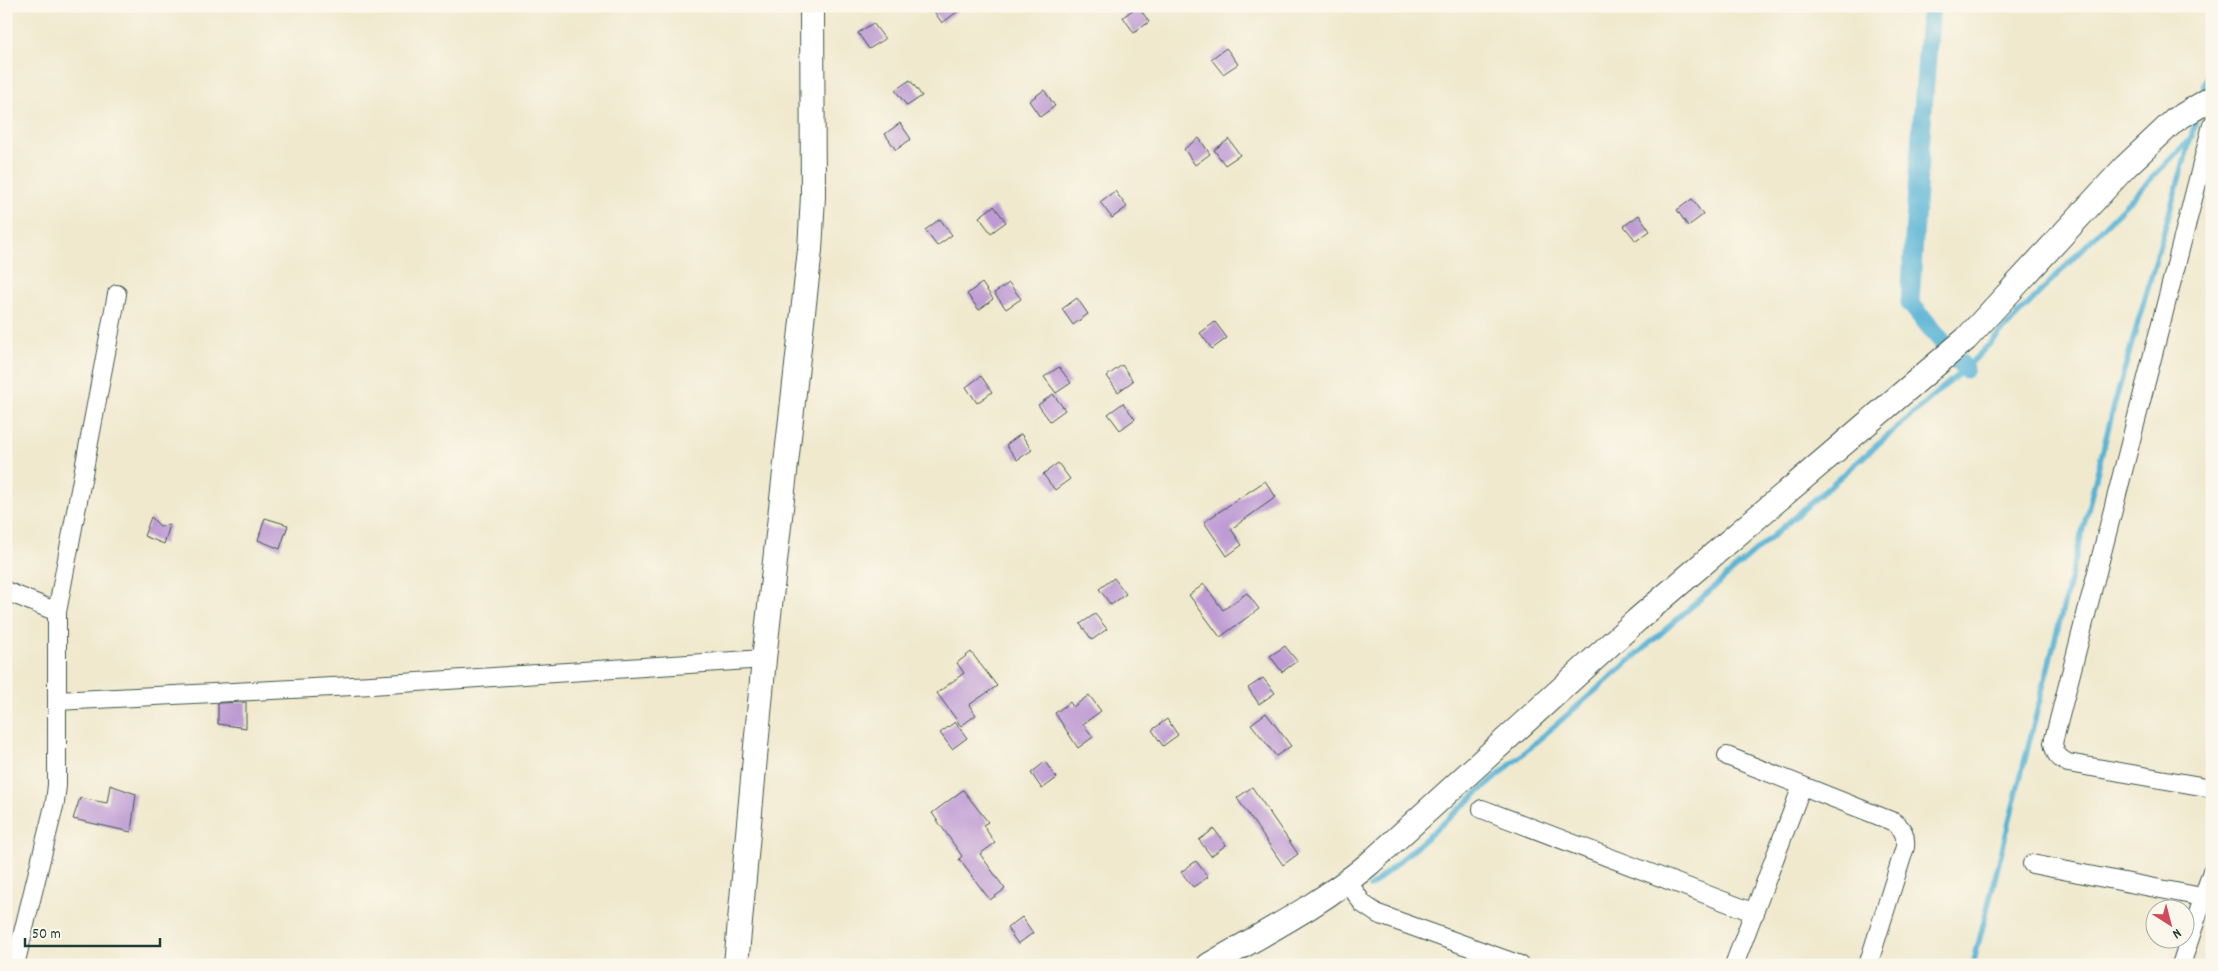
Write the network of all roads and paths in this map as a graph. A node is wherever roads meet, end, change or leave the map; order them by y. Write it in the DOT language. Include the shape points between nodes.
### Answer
graph roads {
  1 [pos="812,6"];
  2 [pos="2212,98"];
  3 [pos="2212,125"];
  4 [pos="117,294"];
  5 [pos="6,591"];
  6 [pos="57,612"];
  7 [pos="764,659"];
  8 [pos="56,701"];
  9 [pos="1727,756"];
  10 [pos="1802,786"];
  11 [pos="2212,788"];
  12 [pos="1482,809"];
  13 [pos="2032,864"];
  14 [pos="2212,871"];
  15 [pos="1355,892"];
  16 [pos="2207,898"];
  17 [pos="1755,913"];
  18 [pos="15,965"];
  19 [pos="736,965"];
  20 [pos="1209,965"];
  21 [pos="1520,965"];
  22 [pos="1734,965"];
  23 [pos="1868,965"];
  24 [pos="2181,965"];
  1 -- 7 [label="main road" via="813,196 810,250"];
  2 -- 15 [label="main road" via="2175,120 2125,168 1966,339 1637,620"];
  3 -- 11 [label="street" via="2053,742 2059,759 2068,763"];
  4 -- 6 [label="street"];
  5 -- 6 [label="street"];
  6 -- 8 [label="street"];
  7 -- 8 [label="street" via="372,685"];
  7 -- 19 [label="main road"];
  8 -- 18 [label="street" via="55,802"];
  9 -- 10 [label="street"];
  10 -- 17 [label="street"];
  10 -- 23 [label="street" via="1894,822 1906,836"];
  12 -- 17 [label="street"];
  13 -- 16 [label="street"];
  14 -- 16 [label="street"];
  15 -- 20 [label="main road" via="1315,903"];
  15 -- 21 [label="street" via="1378,914"];
  16 -- 24 [label="street"];
  17 -- 22 [label="street"];
}
